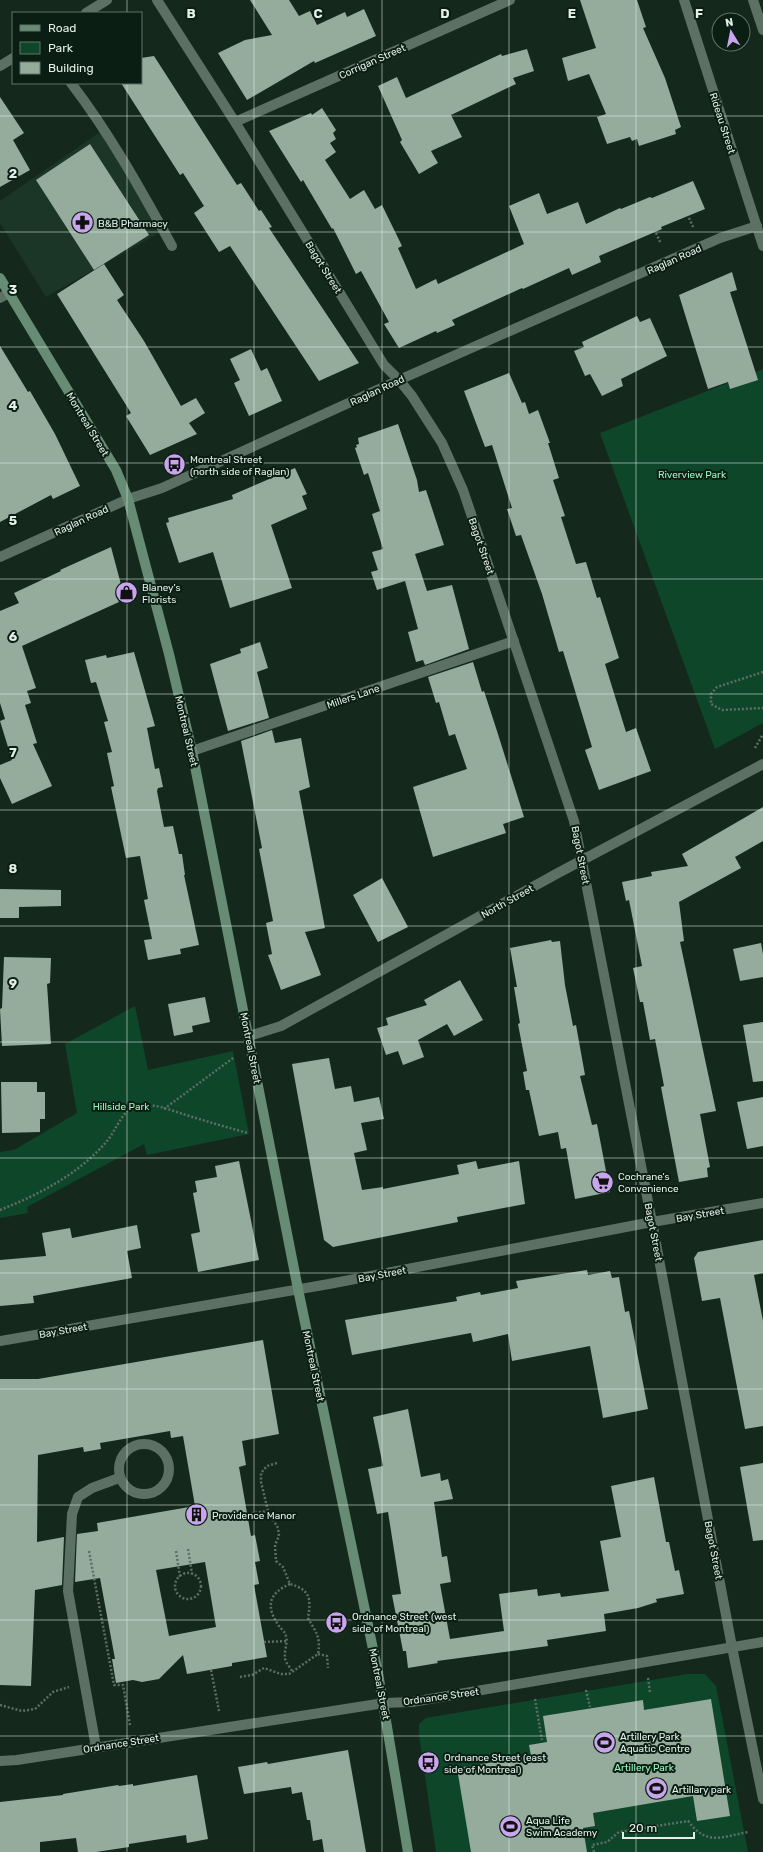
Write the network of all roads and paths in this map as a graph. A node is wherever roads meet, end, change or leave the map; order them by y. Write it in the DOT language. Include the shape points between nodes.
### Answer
graph roads {
  1 [pos="107,0"];
  2 [pos="157,0"];
  3 [pos="510,0"];
  4 [pos="684,0"];
  5 [pos="753,0"];
  6 [pos="88,12"];
  7 [pos="763,30"];
  8 [pos="12,59"];
  9 [pos="0,66"];
  10 [pos="72,84"];
  11 [pos="235,122"];
  12 [pos="689,218"];
  13 [pos="756,226"];
  14 [pos="694,229"];
  15 [pos="656,233"];
  16 [pos="661,244"];
  17 [pos="172,246"];
  18 [pos="763,246"];
  19 [pos="0,278"];
  20 [pos="4,295"];
  21 [pos="400,380"];
  22 [pos="128,499"];
  23 [pos="0,557"];
  24 [pos="514,641"];
  25 [pos="763,672"];
  26 [pos="763,708"];
  27 [pos="192,752"];
  28 [pos="763,764"];
  29 [pos="582,860"];
  30 [pos="249,1036"];
  31 [pos="233,1058"];
  32 [pos="164,1109"];
  33 [pos="248,1133"];
  34 [pos="763,1203"];
  35 [pos="0,1210"];
  36 [pos="652,1222"];
  37 [pos="298,1289"];
  38 [pos="0,1341"];
  39 [pos="277,1463"];
  40 [pos="119,1478"];
  41 [pos="268,1511"];
  42 [pos="247,1514"];
  43 [pos="88,1549"];
  44 [pos="188,1549"];
  45 [pos="176,1551"];
  46 [pos="192,1574"];
  47 [pos="180,1577"];
  48 [pos="290,1584"];
  49 [pos="287,1641"];
  50 [pos="264,1642"];
  51 [pos="763,1642"];
  52 [pos="732,1647"];
  53 [pos="318,1654"];
  54 [pos="328,1668"];
  55 [pos="211,1670"];
  56 [pos="292,1671"];
  57 [pos="240,1677"];
  58 [pos="532,1682"];
  59 [pos="85,1685"];
  60 [pos="384,1702"];
  61 [pos="0,1705"];
  62 [pos="219,1711"];
  63 [pos="130,1725"];
  64 [pos="542,1740"];
  65 [pos="96,1747"];
  66 [pos="0,1760"];
  67 [pos="763,1799"];
  68 [pos="748,1832"];
  69 [pos="408,1852"];
  70 [pos="594,1852"];
  1 -- 6 [label="street"];
  2 -- 11 [label="street, Bagot Street"];
  3 -- 11 [label="street, Corrigan Street"];
  4 -- 13 [label="street, Rideau Street"];
  5 -- 7 [label="street"];
  8 -- 9 [label="street"];
  10 -- 17 [label="street" via="136,182"];
  11 -- 21 [label="street, Bagot Street" via="384,365"];
  12 -- 14 [label="path"];
  13 -- 18 [label="street, Rideau Street"];
  13 -- 21 [label="street, Raglan Road" via="720,238"];
  15 -- 16 [label="path"];
  19 -- 20 [label="main road, Montreal Street"];
  20 -- 22 [label="main road, Montreal Street" via="116,470"];
  21 -- 22 [label="street, Raglan Road" via="162,488"];
  21 -- 24 [label="street, Bagot Street" via="442,443 463,490"];
  22 -- 23 [label="street, Raglan Road"];
  22 -- 27 [label="main road, Montreal Street"];
  24 -- 27 [label="street, Millers Lane"];
  24 -- 29 [label="street, Bagot Street" via="574,821"];
  25 -- 26 [label="path" via="717,687 712,694 712,704 722,710"];
  27 -- 30 [label="main road, Montreal Street"];
  28 -- 29 [label="street, North Street"];
  29 -- 30 [label="street, North Street" via="281,1026"];
  29 -- 36 [label="street, Bagot Street"];
  30 -- 37 [label="main road, Montreal Street"];
  31 -- 32 [label="path"];
  32 -- 33 [label="path"];
  32 -- 35 [label="path" via="134,1106 107,1141 74,1170 52,1186"];
  34 -- 36 [label="street, Bay Street"];
  36 -- 37 [label="street, Bay Street"];
  36 -- 52 [label="street, Bagot Street"];
  37 -- 38 [label="street, Bay Street"];
  37 -- 60 [label="main road, Montreal Street"];
  39 -- 41 [label="path" via="267,1466 261,1473"];
  40 -- 40 [label="street" via="119,1462 129,1448 137,1445 154,1446 161,1451 169,1466 169,1475 165,1483 153,1493 137,1494 129,1491"];
  40 -- 59 [label="street" via="92,1488 78,1497 72,1514 68,1591"];
  41 -- 42 [label="path"];
  41 -- 48 [label="path" via="278,1528 276,1561 283,1567"];
  43 -- 63 [label="path" via="114,1685 123,1685"];
  44 -- 46 [label="path"];
  45 -- 47 [label="path"];
  46 -- 47 [label="path"];
  46 -- 47 [label="path" via="201,1586 198,1594 191,1599 182,1598 176,1592 176,1583"];
  48 -- 49 [label="path" via="279,1588 270,1606 273,1618 285,1633"];
  48 -- 53 [label="path" via="301,1587 308,1594 311,1603 308,1618 320,1642"];
  49 -- 50 [label="path"];
  49 -- 56 [label="path" via="285,1659"];
  51 -- 52 [label="street, Ordnance Street"];
  52 -- 58 [label="street, Ordnance Street"];
  52 -- 67 [label="street, Bagot Street"];
  53 -- 54 [label="path" via="327,1656"];
  53 -- 56 [label="path"];
  55 -- 62 [label="path"];
  56 -- 57 [label="path" via="289,1674 280,1674 264,1668 252,1675"];
  58 -- 60 [label="street, Ordnance Street" via="412,1702"];
  58 -- 64 [label="path"];
  59 -- 61 [label="path" via="61,1688 35,1709 22,1711"];
  59 -- 65 [label="street"];
  60 -- 65 [label="street, Ordnance Street"];
  60 -- 69 [label="main road, Montreal Street"];
  65 -- 66 [label="street, Ordnance Street" via="17,1760"];
  68 -- 70 [label="path" via="711,1838 696,1832 688,1821 619,1832 608,1842 592,1845"];
}
